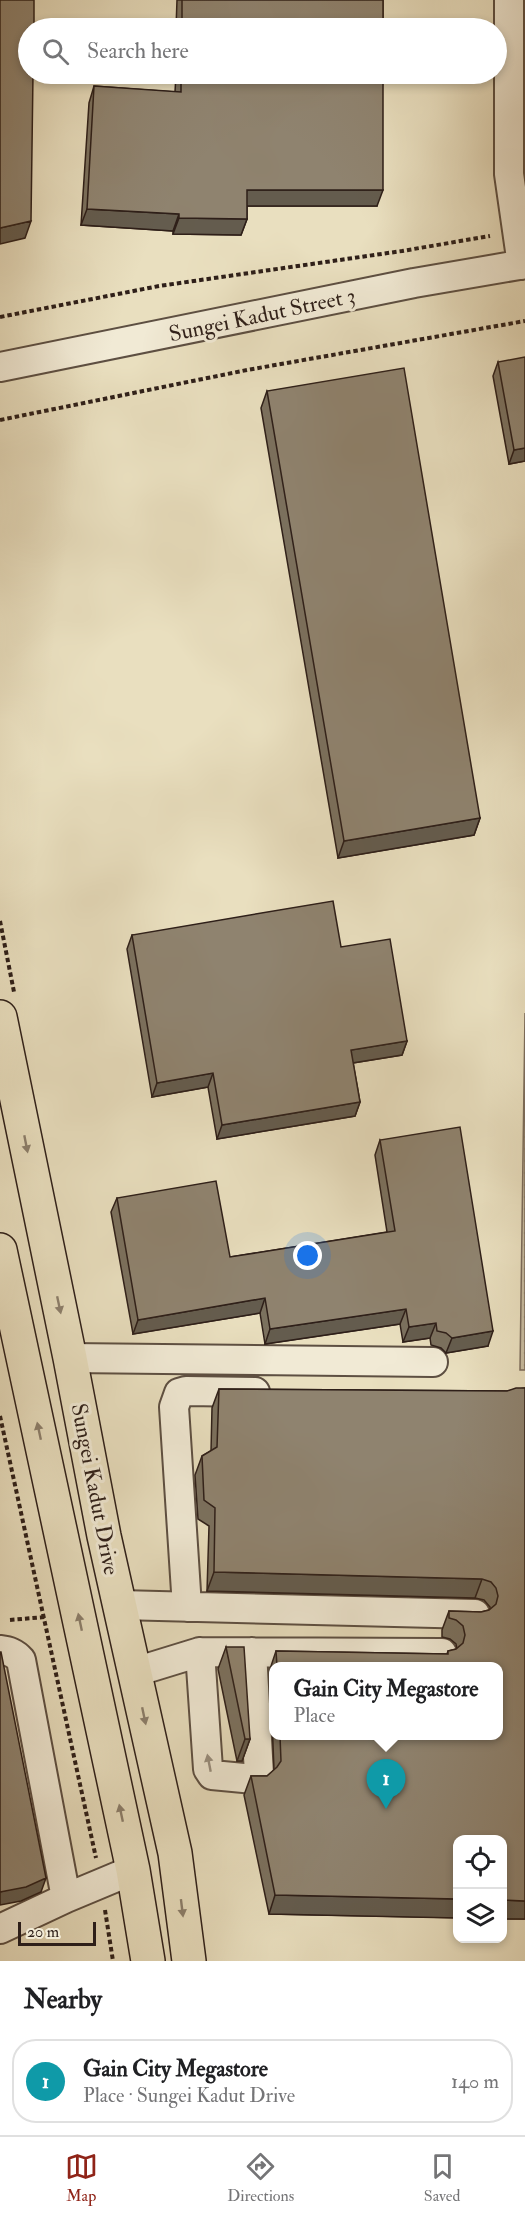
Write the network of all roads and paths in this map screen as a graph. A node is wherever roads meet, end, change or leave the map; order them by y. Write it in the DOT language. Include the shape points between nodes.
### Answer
graph roads {
  1 [pos="509,0"];
  2 [pos="517,231"];
  3 [pos="524,264"];
  4 [pos="0,317"];
  5 [pos="525,321"];
  6 [pos="0,367"];
  7 [pos="0,420"];
  8 [pos="0,1017"];
  9 [pos="0,1250"];
  10 [pos="70,1358"];
  11 [pos="433,1362"];
  12 [pos="279,1392"];
  13 [pos="0,1416"];
  14 [pos="120,1605"];
  15 [pos="188,1607"];
  16 [pos="78,1613"];
  17 [pos="475,1614"];
  18 [pos="44,1617"];
  19 [pos="10,1620"];
  20 [pos="0,1650"];
  21 [pos="201,1652"];
  22 [pos="252,1652"];
  23 [pos="442,1653"];
  24 [pos="135,1672"];
  25 [pos="133,1870"];
  26 [pos="101,1883"];
  27 [pos="66,1898"];
  28 [pos="0,1929"];
  29 [pos="113,1961"];
  30 [pos="148,1961"];
  31 [pos="189,1961"];
  1 -- 2 [label="street" via="508,174"];
  2 -- 3 [label="street"];
  2 -- 4 [label="path" via="159,286"];
  3 -- 6 [label="street, Sungei Kadut Street 3"];
  5 -- 7 [label="path" via="247,370"];
  8 -- 10 [label="main road, Sungei Kadut Drive, one-way"];
  16 -- 9 [label="main road, Sungei Kadut Drive, one-way"];
  10 -- 11 [label="street"];
  10 -- 14 [label="main road, Sungei Kadut Drive"];
  12 -- 15 [label="street" via="186,1391 176,1399"];
  13 -- 18 [label="path"];
  14 -- 15 [label="street"];
  14 -- 24 [label="main road, Sungei Kadut Drive"];
  15 -- 17 [label="street"];
  16 -- 18 [label="path"];
  25 -- 16 [label="main road, Sungei Kadut Drive, one-way"];
  18 -- 19 [label="path"];
  18 -- 26 [label="path"];
  20 -- 27 [label="street" via="21,1660"];
  21 -- 22 [label="street"];
  22 -- 21 [label="street, one-way" via="259,1774 254,1779 212,1775 208,1769"];
  21 -- 24 [label="street"];
  22 -- 23 [label="street"];
  24 -- 31 [label="main road, Sungei Kadut Drive, one-way" via="175,1853"];
  25 -- 26 [label="street"];
  25 -- 30 [label="main road, Sungei Kadut Drive"];
  26 -- 27 [label="street"];
  26 -- 29 [label="path"];
  27 -- 28 [label="street"];
}
